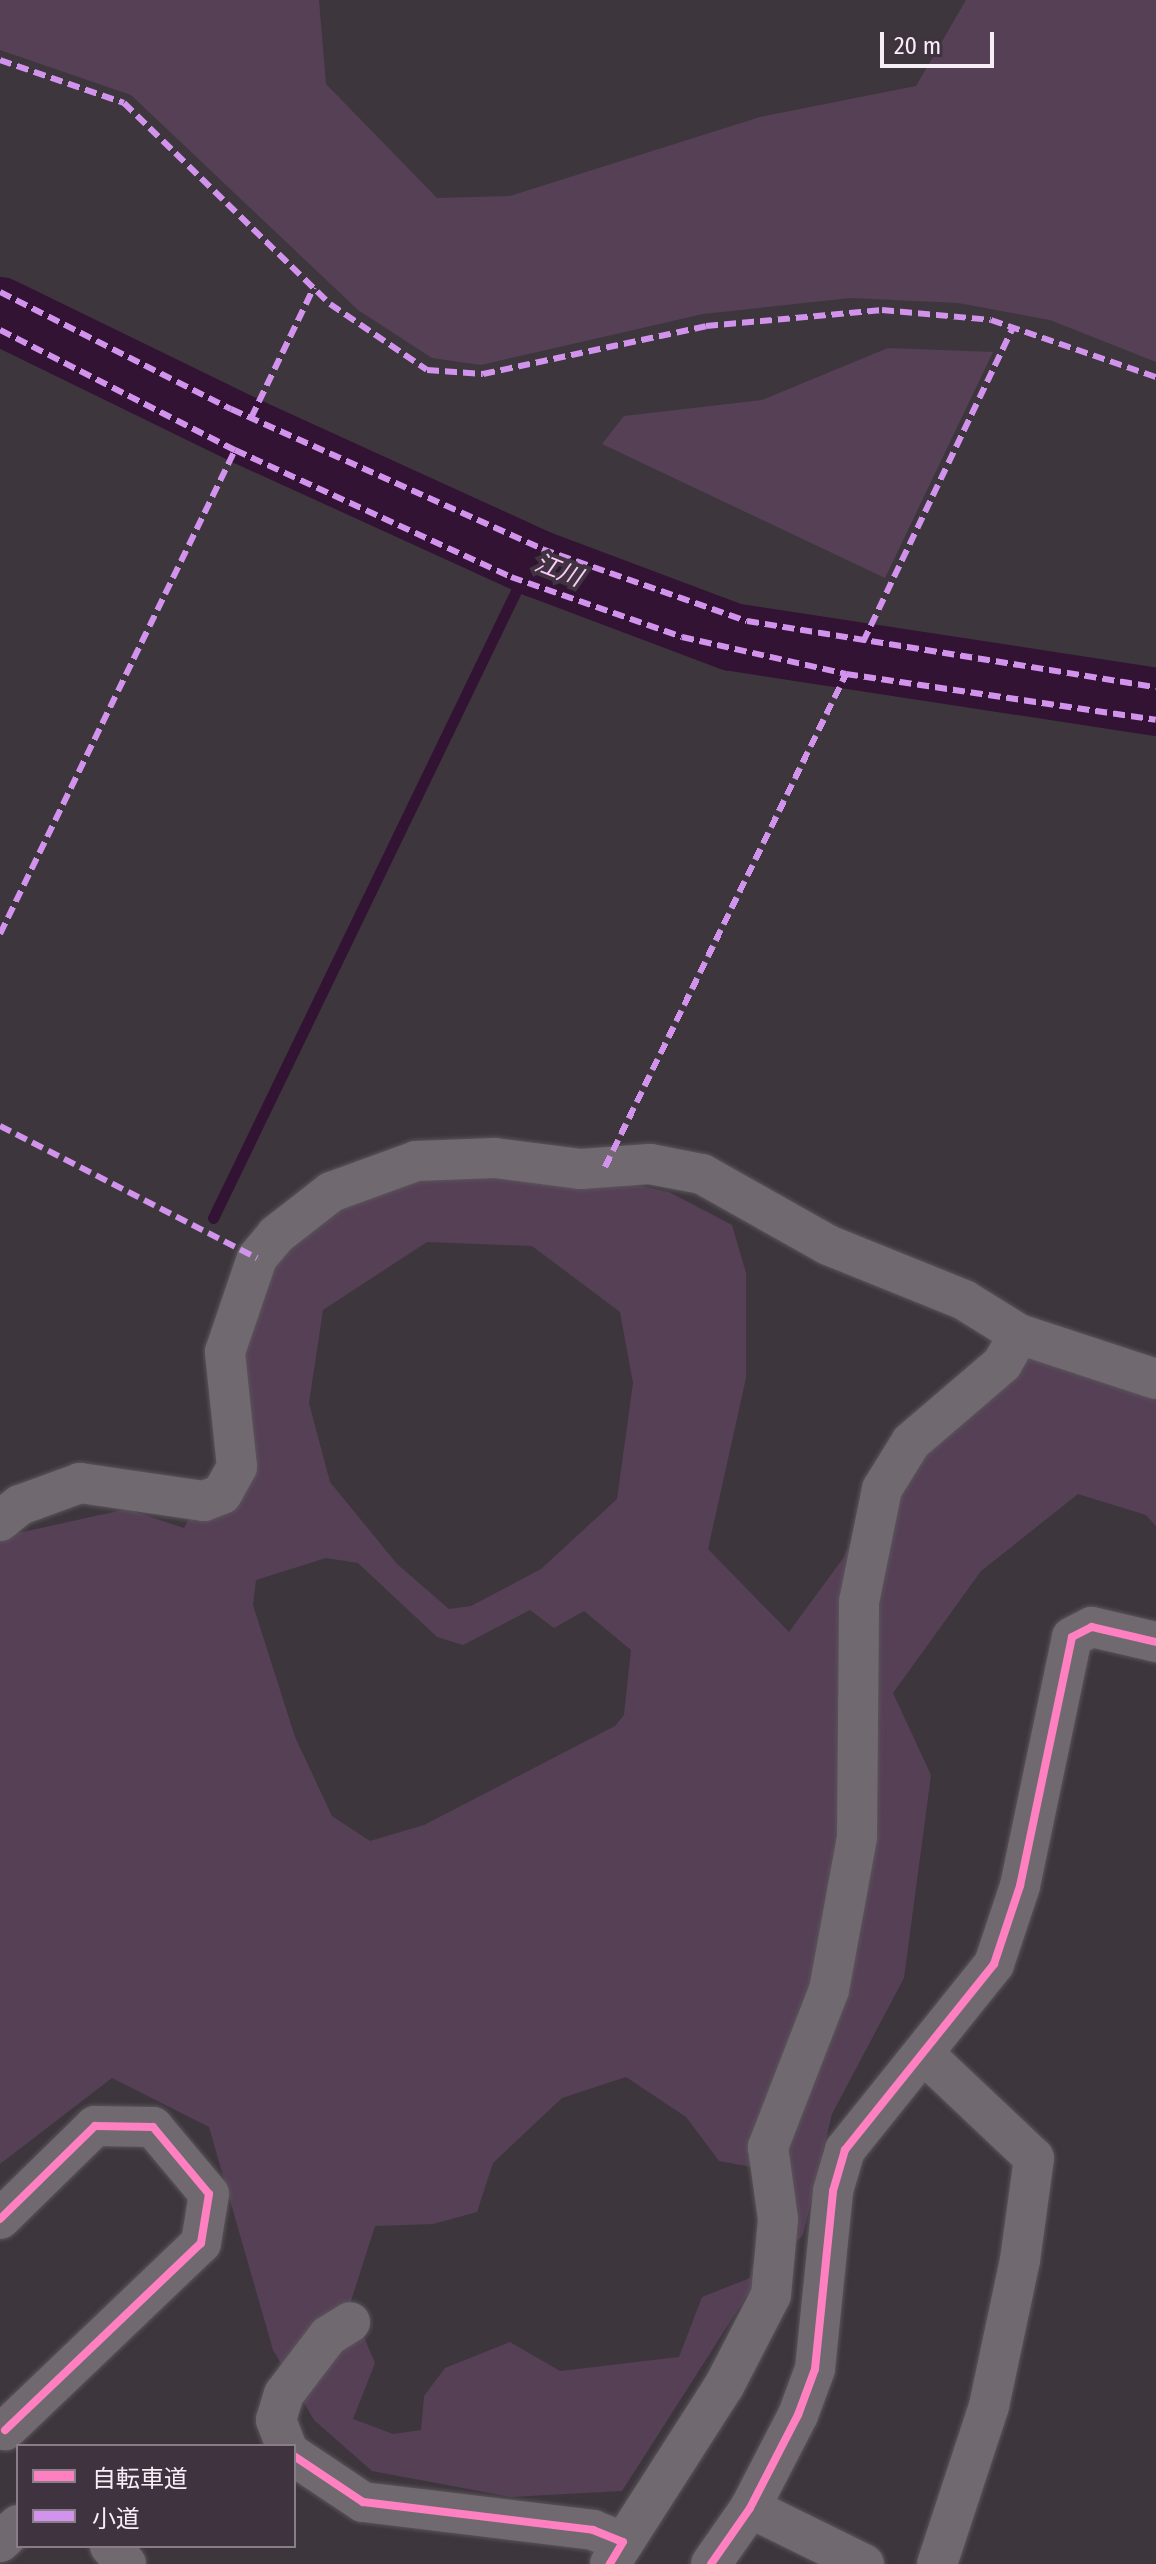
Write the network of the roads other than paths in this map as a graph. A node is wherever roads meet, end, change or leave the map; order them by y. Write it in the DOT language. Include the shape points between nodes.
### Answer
graph roads {
  1 [pos="1019,1334"];
  2 [pos="1156,1379"];
  3 [pos="0,1521"];
  4 [pos="1156,1642"];
  5 [pos="924,2054"];
  6 [pos="0,2219"];
  7 [pos="350,2322"];
  8 [pos="8,2433"];
  9 [pos="285,2444"];
  10 [pos="296,2457"];
  11 [pos="750,2508"];
  12 [pos="16,2527"];
  13 [pos="0,2542"];
  14 [pos="616,2553"];
  15 [pos="711,2564"];
  16 [pos="864,2564"];
  17 [pos="937,2564"];
  1 -- 2 [label="street"];
  1 -- 3 [label="street" via="964,1300 828,1245 702,1174 650,1164 581,1169 495,1158 416,1161 331,1192 276,1235 257,1258 225,1352 237,1467 222,1494 204,1501 80,1483 20,1505"];
  1 -- 14 [label="street" via="1002,1364 911,1442 882,1489 859,1602 857,1837 829,1990 768,2147 778,2219 771,2295 724,2386"];
  4 -- 5 [label="street" via="1092,1627 1072,1637 1038,1812 1003,1941 994,1964"];
  5 -- 11 [label="street" via="845,2150 833,2191 815,2369 798,2415"];
  5 -- 17 [label="street" via="1034,2158 1020,2260 989,2406"];
  6 -- 8 [label="street" via="95,2126 153,2127 209,2194 201,2243"];
  7 -- 9 [label="street" via="328,2336 284,2394 276,2420"];
  10 -- 14 [label="street" via="363,2502 593,2530"];
  11 -- 15 [label="street"];
  11 -- 16 [label="street"];
  12 -- 13 [label="street"];
}
